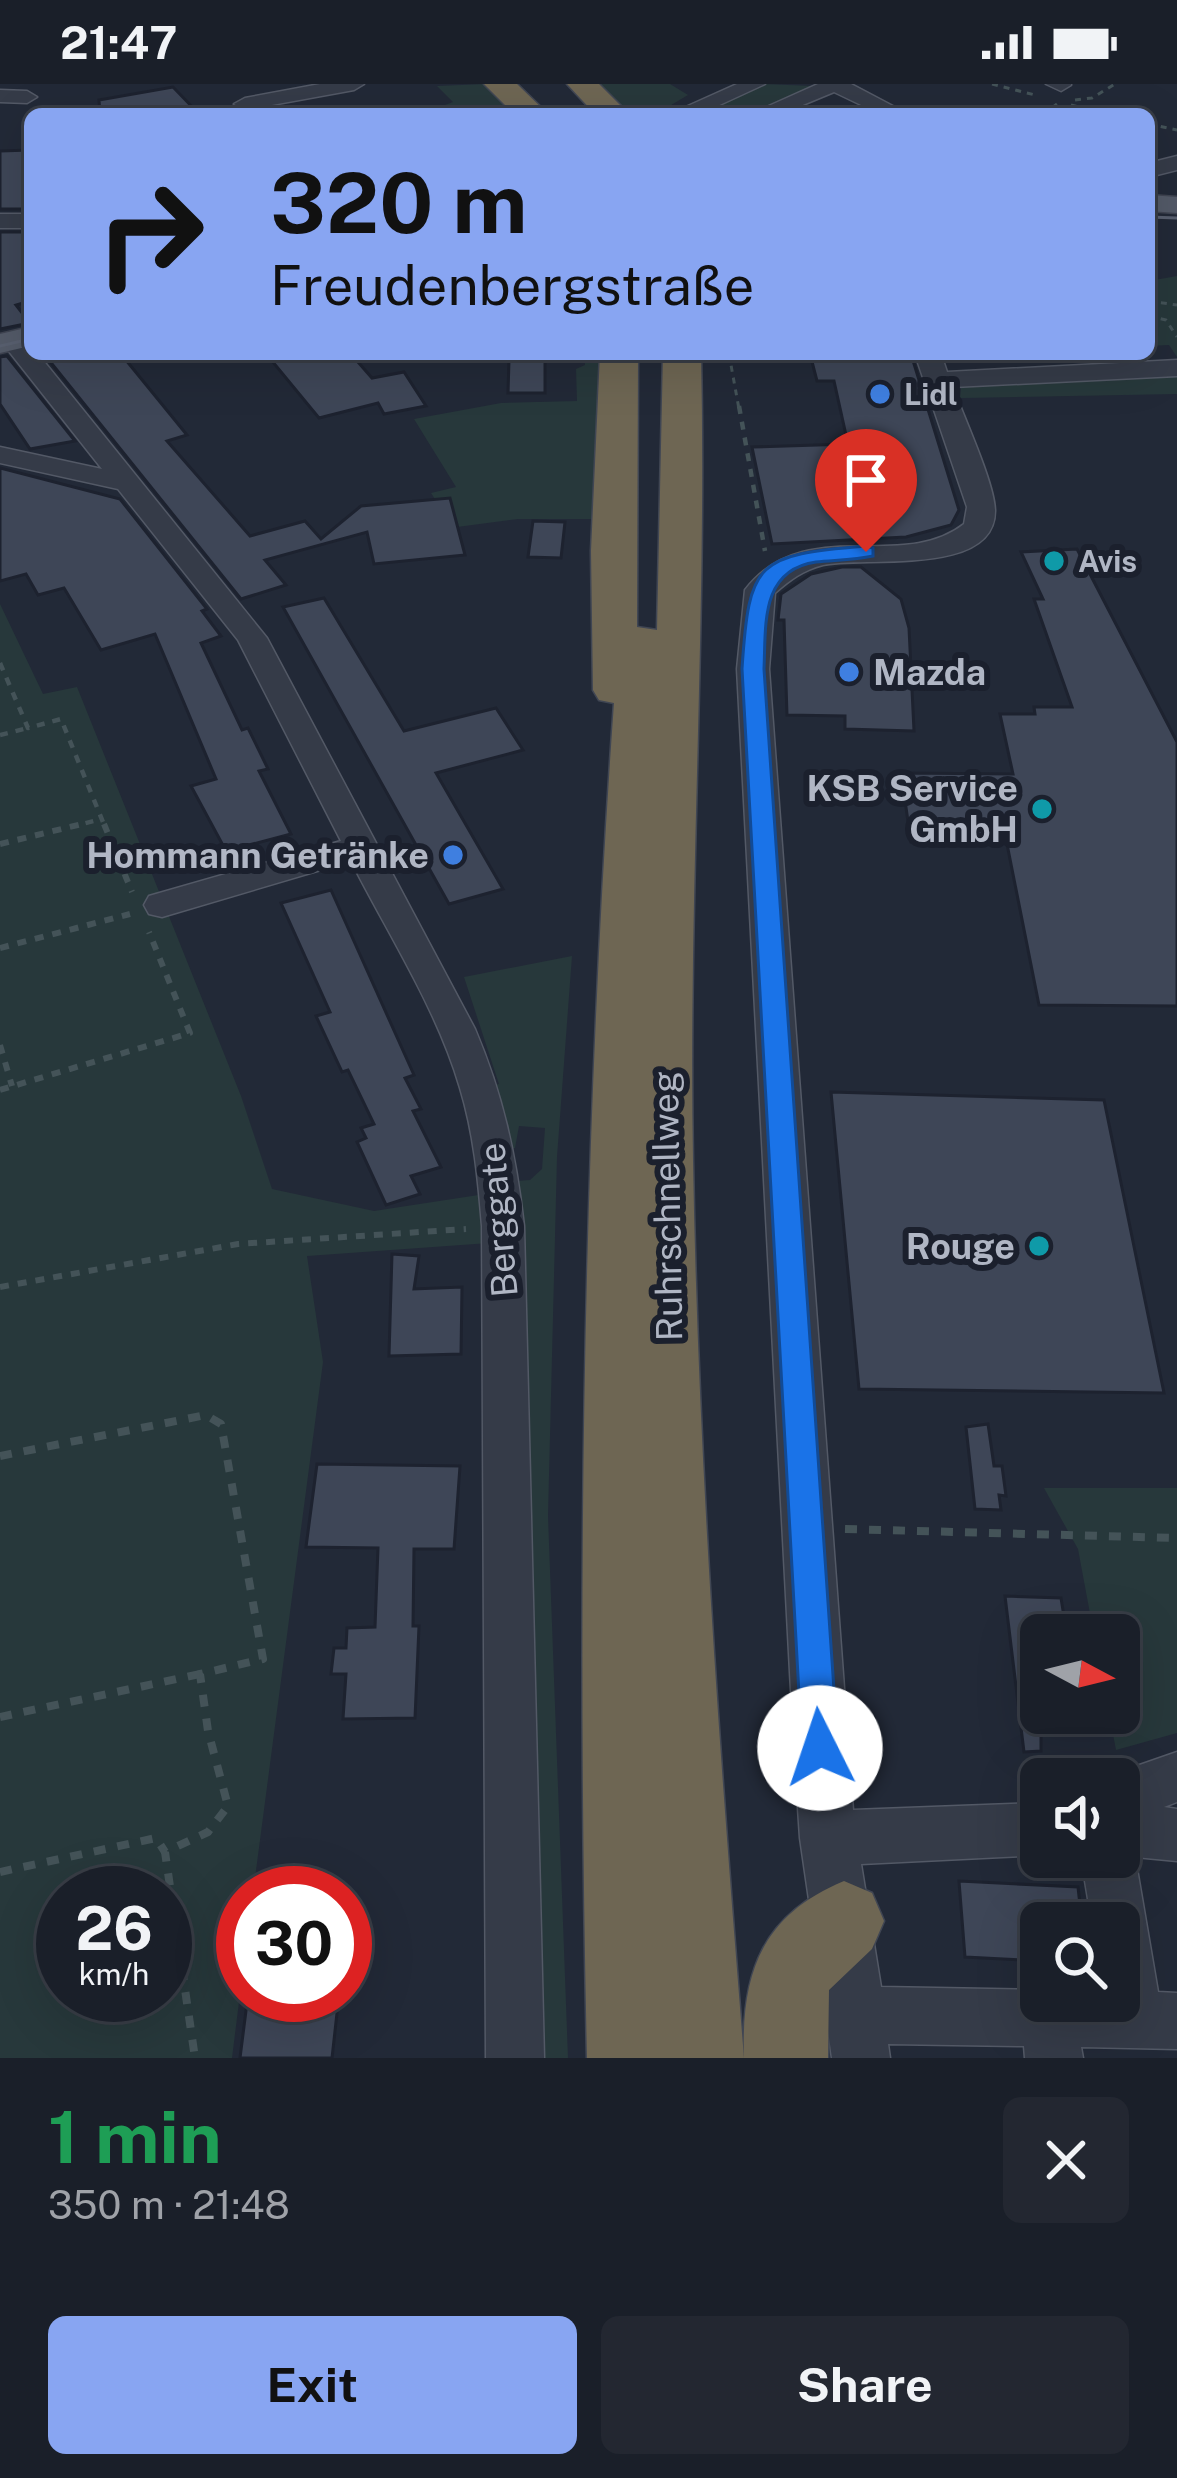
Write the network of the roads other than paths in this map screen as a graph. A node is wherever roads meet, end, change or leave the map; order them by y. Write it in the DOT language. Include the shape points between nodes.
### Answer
graph roads {
  1 [pos="227,84"];
  2 [pos="354,84"];
  3 [pos="499,84"];
  4 [pos="526,84"];
  5 [pos="555,84"];
  6 [pos="582,84"];
  7 [pos="754,84"];
  8 [pos="835,84"];
  9 [pos="0,96"];
  10 [pos="39,105"];
  11 [pos="248,108"];
  12 [pos="253,108"];
  13 [pos="525,108"];
  14 [pos="552,108"];
  15 [pos="580,108"];
  16 [pos="607,108"];
  17 [pos="694,108"];
  18 [pos="777,108"];
  19 [pos="885,108"];
  20 [pos="30,360"];
  21 [pos="630,360"];
  22 [pos="682,360"];
  23 [pos="712,360"];
  24 [pos="933,367"];
  25 [pos="1177,368"];
  26 [pos="0,455"];
  27 [pos="127,483"];
  28 [pos="360,847"];
  29 [pos="650,861"];
  30 [pos="147,899"];
  31 [pos="1177,1777"];
  32 [pos="1140,1794"];
  33 [pos="1020,1830"];
  34 [pos="1140,1831"];
  35 [pos="1177,1835"];
  36 [pos="827,1838"];
  37 [pos="844,1921"];
  38 [pos="1140,1978"];
  39 [pos="1156,2020"];
  40 [pos="860,2036"];
  41 [pos="1051,2038"];
  42 [pos="515,2058"];
  43 [pos="629,2058"];
  44 [pos="702,2058"];
  45 [pos="786,2058"];
  1 -- 11 [label="street"];
  2 -- 12 [label="street"];
  3 -- 13 [label="highway"];
  4 -- 14 [label="highway"];
  5 -- 15 [label="highway"];
  6 -- 16 [label="highway"];
  7 -- 17 [label="street"];
  8 -- 18 [label="street"];
  8 -- 19 [label="street"];
  9 -- 10 [label="street"];
  20 -- 27 [label="street, Berggate"];
  21 -- 29 [label="highway" via="613,644"];
  22 -- 29 [label="highway, Ruhrschnellweg" via="685,491"];
  23 -- 29 [label="highway" via="722,521 706,720"];
  24 -- 25 [label="street"];
  24 -- 36 [label="street" via="981,507 975,532 928,549 805,557 773,574 757,604 754,738"];
  26 -- 27 [label="street"];
  27 -- 28 [label="street, Berggate" via="252,638"];
  28 -- 30 [label="street"];
  28 -- 42 [label="street, Berggate" via="456,1029 495,1144 503,1226"];
  29 -- 43 [label="highway, Ruhrschnellweg" via="612,1470"];
  29 -- 44 [label="highway, Ruhrschnellweg" via="684,1786"];
  31 -- 32 [label="street"];
  33 -- 36 [label="street"];
  34 -- 35 [label="street"];
  36 -- 37 [label="street"];
  37 -- 40 [label="street"];
  37 -- 45 [label="highway" via="796,1960 783,1998"];
  38 -- 39 [label="street"];
  39 -- 41 [label="street"];
  40 -- 41 [label="street"];
}
